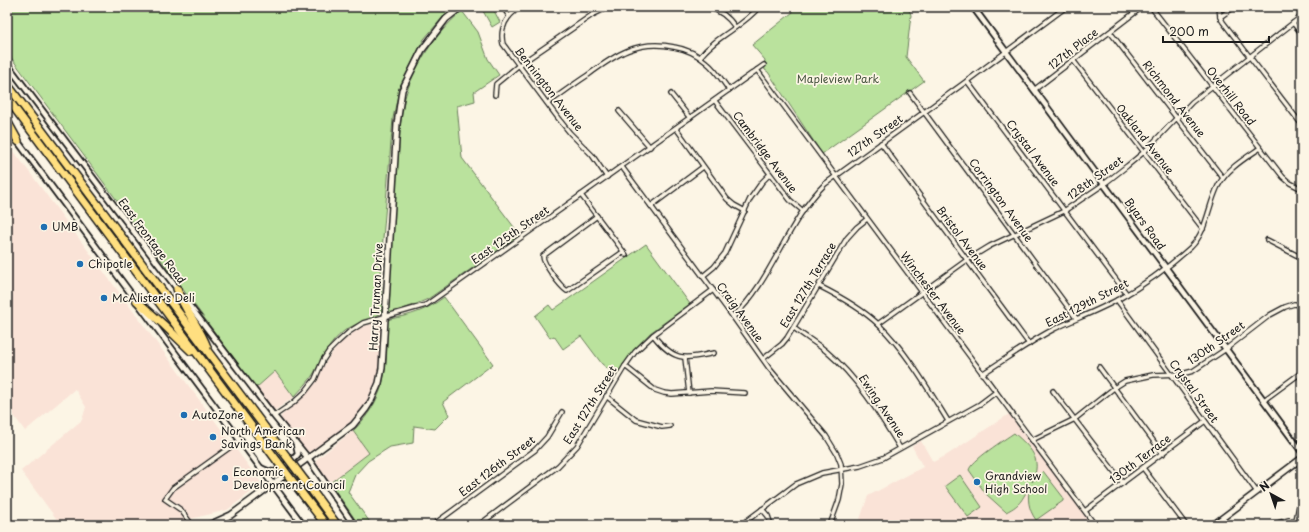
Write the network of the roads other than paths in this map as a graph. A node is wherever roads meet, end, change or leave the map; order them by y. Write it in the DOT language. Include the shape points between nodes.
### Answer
graph roads {
  1 [pos="461,7"];
  2 [pos="503,7"];
  3 [pos="520,7"];
  4 [pos="609,7"];
  5 [pos="707,7"];
  6 [pos="759,7"];
  7 [pos="973,7"];
  8 [pos="984,7"];
  9 [pos="1066,7"];
  10 [pos="1142,7"];
  11 [pos="1150,7"];
  12 [pos="1219,7"];
  13 [pos="1234,7"];
  14 [pos="977,12"];
  15 [pos="509,16"];
  16 [pos="1302,16"];
  17 [pos="1220,18"];
  18 [pos="1293,23"];
  19 [pos="735,27"];
  20 [pos="1110,32"];
  21 [pos="1302,34"];
  22 [pos="1006,52"];
  23 [pos="700,57"];
  24 [pos="1250,57"];
  25 [pos="1073,60"];
  26 [pos="7,64"];
  27 [pos="519,65"];
  28 [pos="764,65"];
  29 [pos="757,70"];
  30 [pos="967,81"];
  31 [pos="7,84"];
  32 [pos="1212,86"];
  33 [pos="729,90"];
  34 [pos="1034,90"];
  35 [pos="910,93"];
  36 [pos="671,94"];
  37 [pos="494,95"];
  38 [pos="7,98"];
  39 [pos="715,100"];
  40 [pos="548,103"];
  41 [pos="619,110"];
  42 [pos="925,112"];
  43 [pos="1176,117"];
  44 [pos="690,118"];
  45 [pos="7,121"];
  46 [pos="1302,125"];
  47 [pos="676,128"];
  48 [pos="7,129"];
  49 [pos="18,141"];
  50 [pos="881,144"];
  51 [pos="650,147"];
  52 [pos="1260,148"];
  53 [pos="1144,152"];
  54 [pos="622,166"];
  55 [pos="703,166"];
  56 [pos="770,174"];
  57 [pos="835,176"];
  58 [pos="607,177"];
  59 [pos="1223,178"];
  60 [pos="1104,184"];
  61 [pos="1302,189"];
  62 [pos="582,195"];
  63 [pos="651,206"];
  64 [pos="744,211"];
  65 [pos="803,211"];
  66 [pos="1064,211"];
  67 [pos="597,216"];
  68 [pos="867,219"];
  69 [pos="1203,229"];
  70 [pos="1014,234"];
  71 [pos="1267,240"];
  72 [pos="1302,258"];
  73 [pos="967,260"];
  74 [pos="1166,268"];
  75 [pos="703,276"];
  76 [pos="818,286"];
  77 [pos="177,289"];
  78 [pos="713,290"];
  79 [pos="922,292"];
  80 [pos="1127,294"];
  81 [pos="1117,300"];
  82 [pos="137,301"];
  83 [pos="1302,304"];
  84 [pos="733,317"];
  85 [pos="385,318"];
  86 [pos="1076,318"];
  87 [pos="878,324"];
  88 [pos="794,328"];
  89 [pos="653,335"];
  90 [pos="1029,344"];
  91 [pos="1226,349"];
  92 [pos="714,353"];
  93 [pos="210,354"];
  94 [pos="685,358"];
  95 [pos="763,359"];
  96 [pos="205,365"];
  97 [pos="625,366"];
  98 [pos="1099,367"];
  99 [pos="1302,372"];
  100 [pos="983,374"];
  101 [pos="1170,374"];
  102 [pos="1114,388"];
  103 [pos="1053,390"];
  104 [pos="996,392"];
  105 [pos="689,393"];
  106 [pos="745,393"];
  107 [pos="606,396"];
  108 [pos="1264,400"];
  109 [pos="562,412"];
  110 [pos="274,416"];
  111 [pos="1075,420"];
  112 [pos="948,421"];
  113 [pos="1205,421"];
  114 [pos="670,426"];
  115 [pos="240,440"];
  116 [pos="1032,440"];
  117 [pos="296,443"];
  118 [pos="900,448"];
  119 [pos="1302,452"];
  120 [pos="1163,454"];
  121 [pos="308,458"];
  122 [pos="1302,458"];
  123 [pos="261,468"];
  124 [pos="1143,468"];
  125 [pos="842,469"];
  126 [pos="1123,483"];
  127 [pos="273,485"];
  128 [pos="1257,492"];
  129 [pos="1299,506"];
  130 [pos="762,510"];
  131 [pos="1085,511"];
  132 [pos="1296,520"];
  133 [pos="1302,521"];
  134 [pos="192,525"];
  135 [pos="209,525"];
  136 [pos="303,525"];
  137 [pos="326,525"];
  138 [pos="337,525"];
  139 [pos="354,525"];
  140 [pos="433,525"];
  141 [pos="479,525"];
  142 [pos="741,525"];
  143 [pos="771,525"];
  144 [pos="830,525"];
  145 [pos="1095,525"];
  146 [pos="1186,525"];
  147 [pos="1213,525"];
  148 [pos="1270,525"];
  1 -- 85 [label="main road, Harry Truman Drive" via="446,19 422,50 402,90 397,124"];
  2 -- 15 [label="street"];
  3 -- 15 [label="street"];
  4 -- 27 [label="street" via="592,15"];
  5 -- 19 [label="street" via="721,12"];
  6 -- 19 [label="street"];
  7 -- 14 [label="street, Byars Road"];
  8 -- 14 [label="street"];
  9 -- 22 [label="street, 127th Street"];
  10 -- 20 [label="street, 127th Place"];
  11 -- 32 [label="street, Overhill Road"];
  12 -- 17 [label="street"];
  13 -- 17 [label="street"];
  14 -- 22 [label="street, Byars Road"];
  15 -- 27 [label="street, Bennington Avenue" via="503,25 501,36 503,44"];
  16 -- 18 [label="street, 128th Street"];
  17 -- 24 [label="street"];
  18 -- 21 [label="street"];
  18 -- 24 [label="street, 128th Street"];
  19 -- 23 [label="street" via="712,43"];
  20 -- 25 [label="street, 127th Place"];
  20 -- 43 [label="street, Richmond Avenue"];
  22 -- 30 [label="street, 127th Street"];
  22 -- 34 [label="street, Byars Road"];
  23 -- 33 [label="street" via="715,70"];
  23 -- 40 [label="street" via="666,45 631,49 613,57"];
  24 -- 32 [label="street, 128th Street"];
  24 -- 46 [label="street"];
  25 -- 34 [label="street, 127th Place"];
  25 -- 53 [label="street, Oakland Avenue"];
  26 -- 77 [label="street, East Frontage Road"];
  27 -- 37 [label="street" via="496,84"];
  27 -- 40 [label="street, Bennington Avenue"];
  28 -- 29 [label="street, East 125th Street"];
  29 -- 33 [label="street, East 125th Street"];
  29 -- 57 [label="street, Winchester Avenue"];
  30 -- 42 [label="street, 127th Street"];
  30 -- 66 [label="street, Crystal Avenue"];
  31 -- 93 [label="highway"];
  32 -- 43 [label="street, 128th Street"];
  32 -- 52 [label="street, Overhill Road"];
  33 -- 39 [label="street, East 125th Street"];
  34 -- 60 [label="street, Byars Road"];
  35 -- 42 [label="street, Corrington Avenue"];
  36 -- 44 [label="street"];
  38 -- 96 [label="highway"];
  39 -- 44 [label="street, East 125th Street"];
  39 -- 56 [label="street, Cambridge Avenue"];
  40 -- 58 [label="street, Bennington Avenue"];
  41 -- 51 [label="street"];
  42 -- 50 [label="street, 127th Street"];
  42 -- 70 [label="street, Corrington Avenue"];
  43 -- 53 [label="street, 128th Street"];
  43 -- 59 [label="street, Richmond Avenue"];
  44 -- 47 [label="street, East 125th Street"];
  45 -- 49 [label="highway"];
  47 -- 51 [label="street, East 125th Street"];
  47 -- 55 [label="street"];
  48 -- 49 [label="street"];
  49 -- 82 [label="street"];
  50 -- 57 [label="street, 127th Street"];
  50 -- 73 [label="street, Bristol Avenue"];
  51 -- 54 [label="street, East 125th Street"];
  52 -- 59 [label="street, East 129th Street" via="1236,164"];
  52 -- 61 [label="street, Overhill Road" via="1282,177"];
  53 -- 60 [label="street, 128th Street"];
  53 -- 69 [label="street, Oakland Avenue"];
  54 -- 58 [label="street, East 125th Street"];
  54 -- 63 [label="street, Craig Avenue"];
  55 -- 63 [label="street"];
  55 -- 64 [label="street" via="727,199"];
  56 -- 64 [label="street" via="754,191"];
  56 -- 65 [label="street, Cambridge Avenue" via="790,200"];
  57 -- 65 [label="street, 127th Street" via="815,194"];
  57 -- 68 [label="street, Winchester Avenue"];
  58 -- 62 [label="street, East 125th Street"];
  59 -- 69 [label="street, East 129th Street" via="1213,197"];
  60 -- 66 [label="street, 128th Street"];
  60 -- 74 [label="street, Byars Road"];
  62 -- 67 [label="street"];
  62 -- 85 [label="street, East 125th Street" via="426,305"];
  63 -- 75 [label="street, Craig Avenue"];
  64 -- 75 [label="street" via="725,253"];
  65 -- 84 [label="street, 127th Street" via="752,296"];
  66 -- 70 [label="street, 128th Street"];
  66 -- 80 [label="street, Crystal Avenue"];
  67 -- 67 [label="street" via="624,253 567,290 544,262 544,256"];
  68 -- 76 [label="street, East 127th Terrace" via="847,238"];
  68 -- 79 [label="street, Winchester Avenue"];
  69 -- 74 [label="street, East 129th Street" via="1192,246"];
  70 -- 73 [label="street, 128th Street"];
  70 -- 86 [label="street, Corrington Avenue"];
  71 -- 72 [label="street"];
  73 -- 79 [label="street, 128th Street"];
  73 -- 90 [label="street, Bristol Avenue"];
  74 -- 80 [label="street, East 129th Street"];
  74 -- 91 [label="street, Byars Road"];
  75 -- 78 [label="street, Craig Avenue"];
  76 -- 87 [label="street" via="848,302"];
  76 -- 88 [label="street, East 127th Terrace"];
  77 -- 93 [label="highway" via="180,300 203,336"];
  77 -- 110 [label="street, East Frontage Road"];
  78 -- 84 [label="street, Craig Avenue"];
  78 -- 89 [label="street, East 127th Street"];
  79 -- 87 [label="street, 128th Street"];
  79 -- 100 [label="street, Winchester Avenue"];
  80 -- 81 [label="street, East 129th Street"];
  81 -- 86 [label="street, East 129th Street"];
  81 -- 101 [label="street, Crystal Street"];
  82 -- 96 [label="highway"];
  82 -- 115 [label="street"];
  83 -- 91 [label="street, 130th Street" via="1278,310"];
  84 -- 95 [label="street, Craig Avenue"];
  85 -- 110 [label="street, East 125th Street" via="363,323 349,332 323,360 315,379 304,392"];
  85 -- 121 [label="main road, Harry Truman Drive" via="382,368 371,401 353,425"];
  86 -- 90 [label="street, East 129th Street"];
  87 -- 112 [label="street" via="918,371"];
  88 -- 95 [label="street, East 127th Terrace" via="782,344"];
  88 -- 118 [label="street, Ewing Avenue" via="826,351 853,377"];
  89 -- 94 [label="street" via="667,351"];
  89 -- 97 [label="street, East 127th Street"];
  90 -- 100 [label="street, East 129th Street"];
  91 -- 101 [label="street, 130th Street" via="1193,371"];
  91 -- 108 [label="street, Byars Road"];
  92 -- 94 [label="street"];
  93 -- 138 [label="highway, bridge"];
  94 -- 105 [label="street"];
  95 -- 125 [label="street, Craig Avenue" via="826,436 837,454"];
  96 -- 137 [label="highway, bridge"];
  97 -- 105 [label="street" via="664,394"];
  97 -- 107 [label="street, East 127th Street"];
  98 -- 102 [label="street"];
  99 -- 108 [label="street"];
  100 -- 104 [label="street, Winchester Avenue"];
  101 -- 102 [label="street, 130th Street" via="1130,380"];
  101 -- 113 [label="street, Crystal Street"];
  102 -- 111 [label="street, 130th Street"];
  102 -- 120 [label="street"];
  103 -- 111 [label="street"];
  104 -- 112 [label="street"];
  104 -- 116 [label="street, Winchester Avenue"];
  105 -- 106 [label="street"];
  107 -- 114 [label="street" via="636,420 662,427"];
  107 -- 141 [label="street, East 127th Street" via="577,446 567,457"];
  108 -- 119 [label="street, Byars Road"];
  109 -- 140 [label="street, East 126th Street" via="547,437 535,450"];
  110 -- 117 [label="street, East Frontage Road"];
  111 -- 116 [label="street, 130th Street"];
  111 -- 126 [label="street"];
  112 -- 118 [label="street"];
  113 -- 120 [label="street, 130th Terrace"];
  113 -- 128 [label="street, Crystal Street"];
  115 -- 123 [label="street"];
  115 -- 134 [label="street" via="173,488 165,499 181,510"];
  116 -- 131 [label="street, Winchester Avenue"];
  117 -- 121 [label="street, East Frontage Road"];
  117 -- 123 [label="street" via="298,454 278,471"];
  118 -- 125 [label="street" via="873,462"];
  120 -- 124 [label="street, 130th Terrace"];
  121 -- 127 [label="main road, Harry Truman Drive"];
  121 -- 139 [label="street, East Frontage Road"];
  122 -- 128 [label="main road"];
  123 -- 127 [label="street"];
  124 -- 126 [label="street, 130th Terrace"];
  124 -- 146 [label="street"];
  125 -- 130 [label="street" via="822,473 796,484"];
  125 -- 144 [label="street" via="839,500"];
  126 -- 131 [label="street, 130th Terrace"];
  127 -- 135 [label="main road, Harry Truman Drive" via="231,515"];
  127 -- 136 [label="street"];
  128 -- 147 [label="main road"];
  129 -- 132 [label="street"];
  130 -- 142 [label="street"];
  130 -- 143 [label="street" via="768,516"];
  131 -- 145 [label="street, Winchester Avenue"];
  132 -- 133 [label="street"];
  132 -- 148 [label="street"];
}
